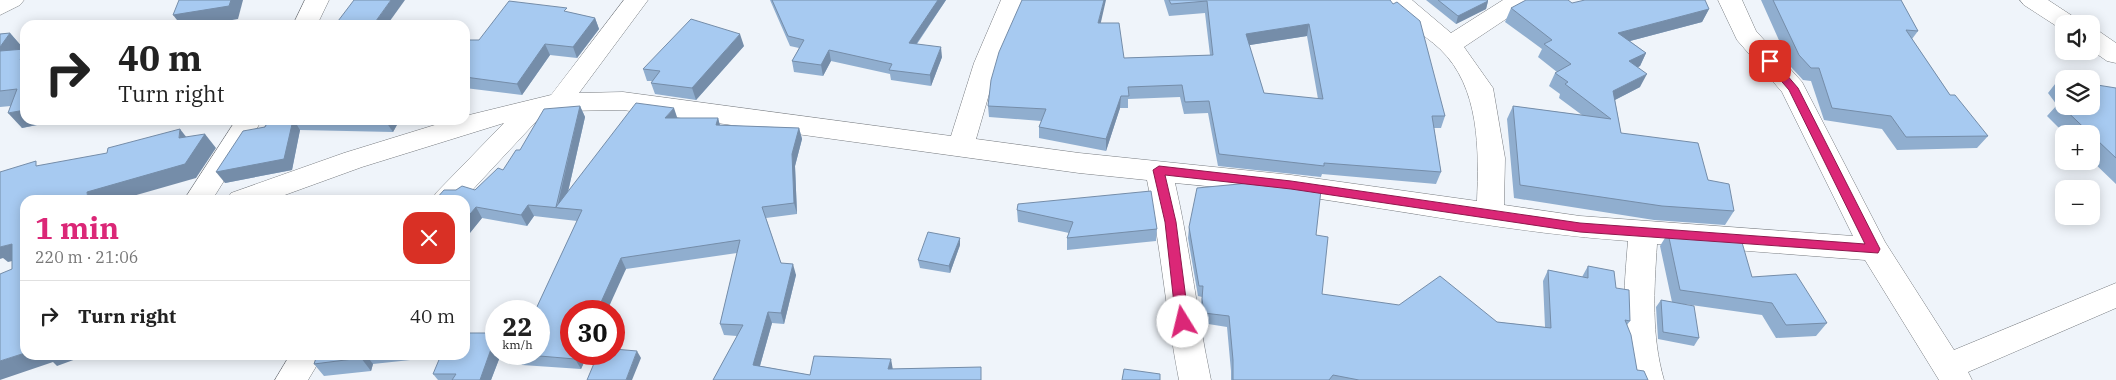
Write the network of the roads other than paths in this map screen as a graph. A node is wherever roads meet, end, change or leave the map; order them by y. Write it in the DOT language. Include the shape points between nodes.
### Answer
graph roads {
  1 [pos="12,0"];
  2 [pos="317,0"];
  3 [pos="636,0"];
  4 [pos="1013,0"];
  5 [pos="1397,0"];
  6 [pos="1518,0"];
  7 [pos="1730,0"];
  8 [pos="2032,0"];
  9 [pos="0,6"];
  10 [pos="2055,15"];
  11 [pos="307,20"];
  12 [pos="2100,44"];
  13 [pos="1450,45"];
  14 [pos="2116,55"];
  15 [pos="547,104"];
  16 [pos="470,123"];
  17 [pos="246,125"];
  18 [pos="462,125"];
  19 [pos="961,146"];
  20 [pos="1159,170"];
  21 [pos="201,195"];
  22 [pos="255,195"];
  23 [pos="451,195"];
  24 [pos="1490,215"];
  25 [pos="1643,232"];
  26 [pos="1874,249"];
  27 [pos="2116,295"];
  28 [pos="304,360"];
  29 [pos="1952,373"];
  30 [pos="290,380"];
  31 [pos="1195,380"];
  32 [pos="1648,380"];
  1 -- 9 [label="street"];
  2 -- 11 [label="street"];
  3 -- 15 [label="street"];
  4 -- 19 [label="street" via="986,63"];
  5 -- 13 [label="street"];
  6 -- 13 [label="street"];
  7 -- 26 [label="street" via="1746,34 1793,88"];
  8 -- 10 [label="street"];
  12 -- 14 [label="street"];
  13 -- 24 [label="street" via="1480,88 1492,158"];
  15 -- 16 [label="street"];
  15 -- 19 [label="street" via="623,101"];
  15 -- 23 [label="street"];
  17 -- 21 [label="street"];
  18 -- 22 [label="street"];
  19 -- 20 [label="street" via="1079,163"];
  20 -- 24 [label="street" via="1291,185"];
  20 -- 31 [label="street"];
  24 -- 25 [label="street"];
  25 -- 26 [label="street"];
  25 -- 32 [label="street" via="1638,307 1642,364"];
  26 -- 29 [label="street"];
  27 -- 29 [label="street"];
  28 -- 30 [label="street"];
}
